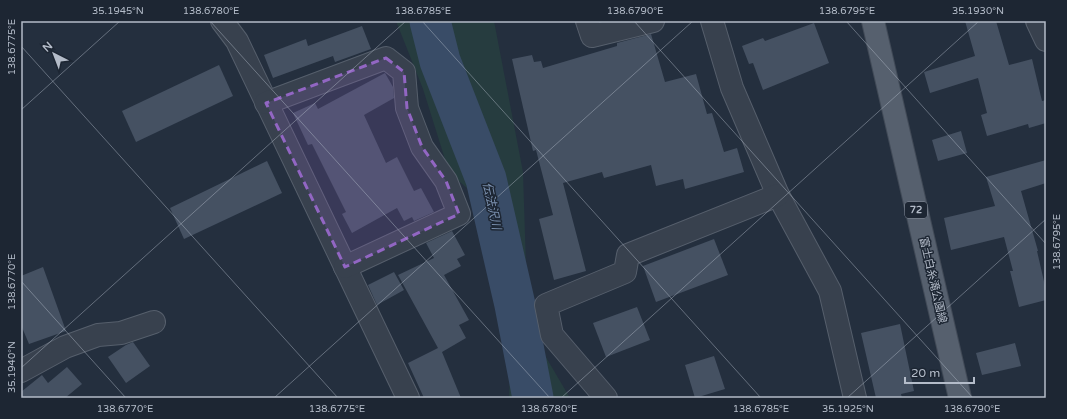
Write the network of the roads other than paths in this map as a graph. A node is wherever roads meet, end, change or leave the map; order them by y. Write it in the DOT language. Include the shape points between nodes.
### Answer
graph roads {
  1 [pos="222,21"];
  2 [pos="587,21"];
  3 [pos="652,21"];
  4 [pos="712,21"];
  5 [pos="873,21"];
  6 [pos="1037,21"];
  7 [pos="1046,40"];
  8 [pos="266,103"];
  9 [pos="778,195"];
  10 [pos="345,267"];
  11 [pos="154,322"];
  12 [pos="21,371"];
  13 [pos="408,398"];
  14 [pos="606,398"];
  15 [pos="855,398"];
  16 [pos="960,398"];
  1 -- 8 [label="street" via="237,41"];
  2 -- 3 [label="street" via="592,36"];
  4 -- 9 [label="street" via="732,88"];
  5 -- 16 [label="main road, 富士白糸滝公園線 / 72"];
  6 -- 7 [label="street"];
  8 -- 10 [label="street"];
  8 -- 10 [label="street" via="386,58 404,72 409,114 422,147 446,181 459,214"];
  9 -- 14 [label="street" via="628,255 625,272 546,305 552,335"];
  9 -- 15 [label="street" via="830,291"];
  10 -- 13 [label="street"];
  11 -- 12 [label="street" via="65,347"];
}
